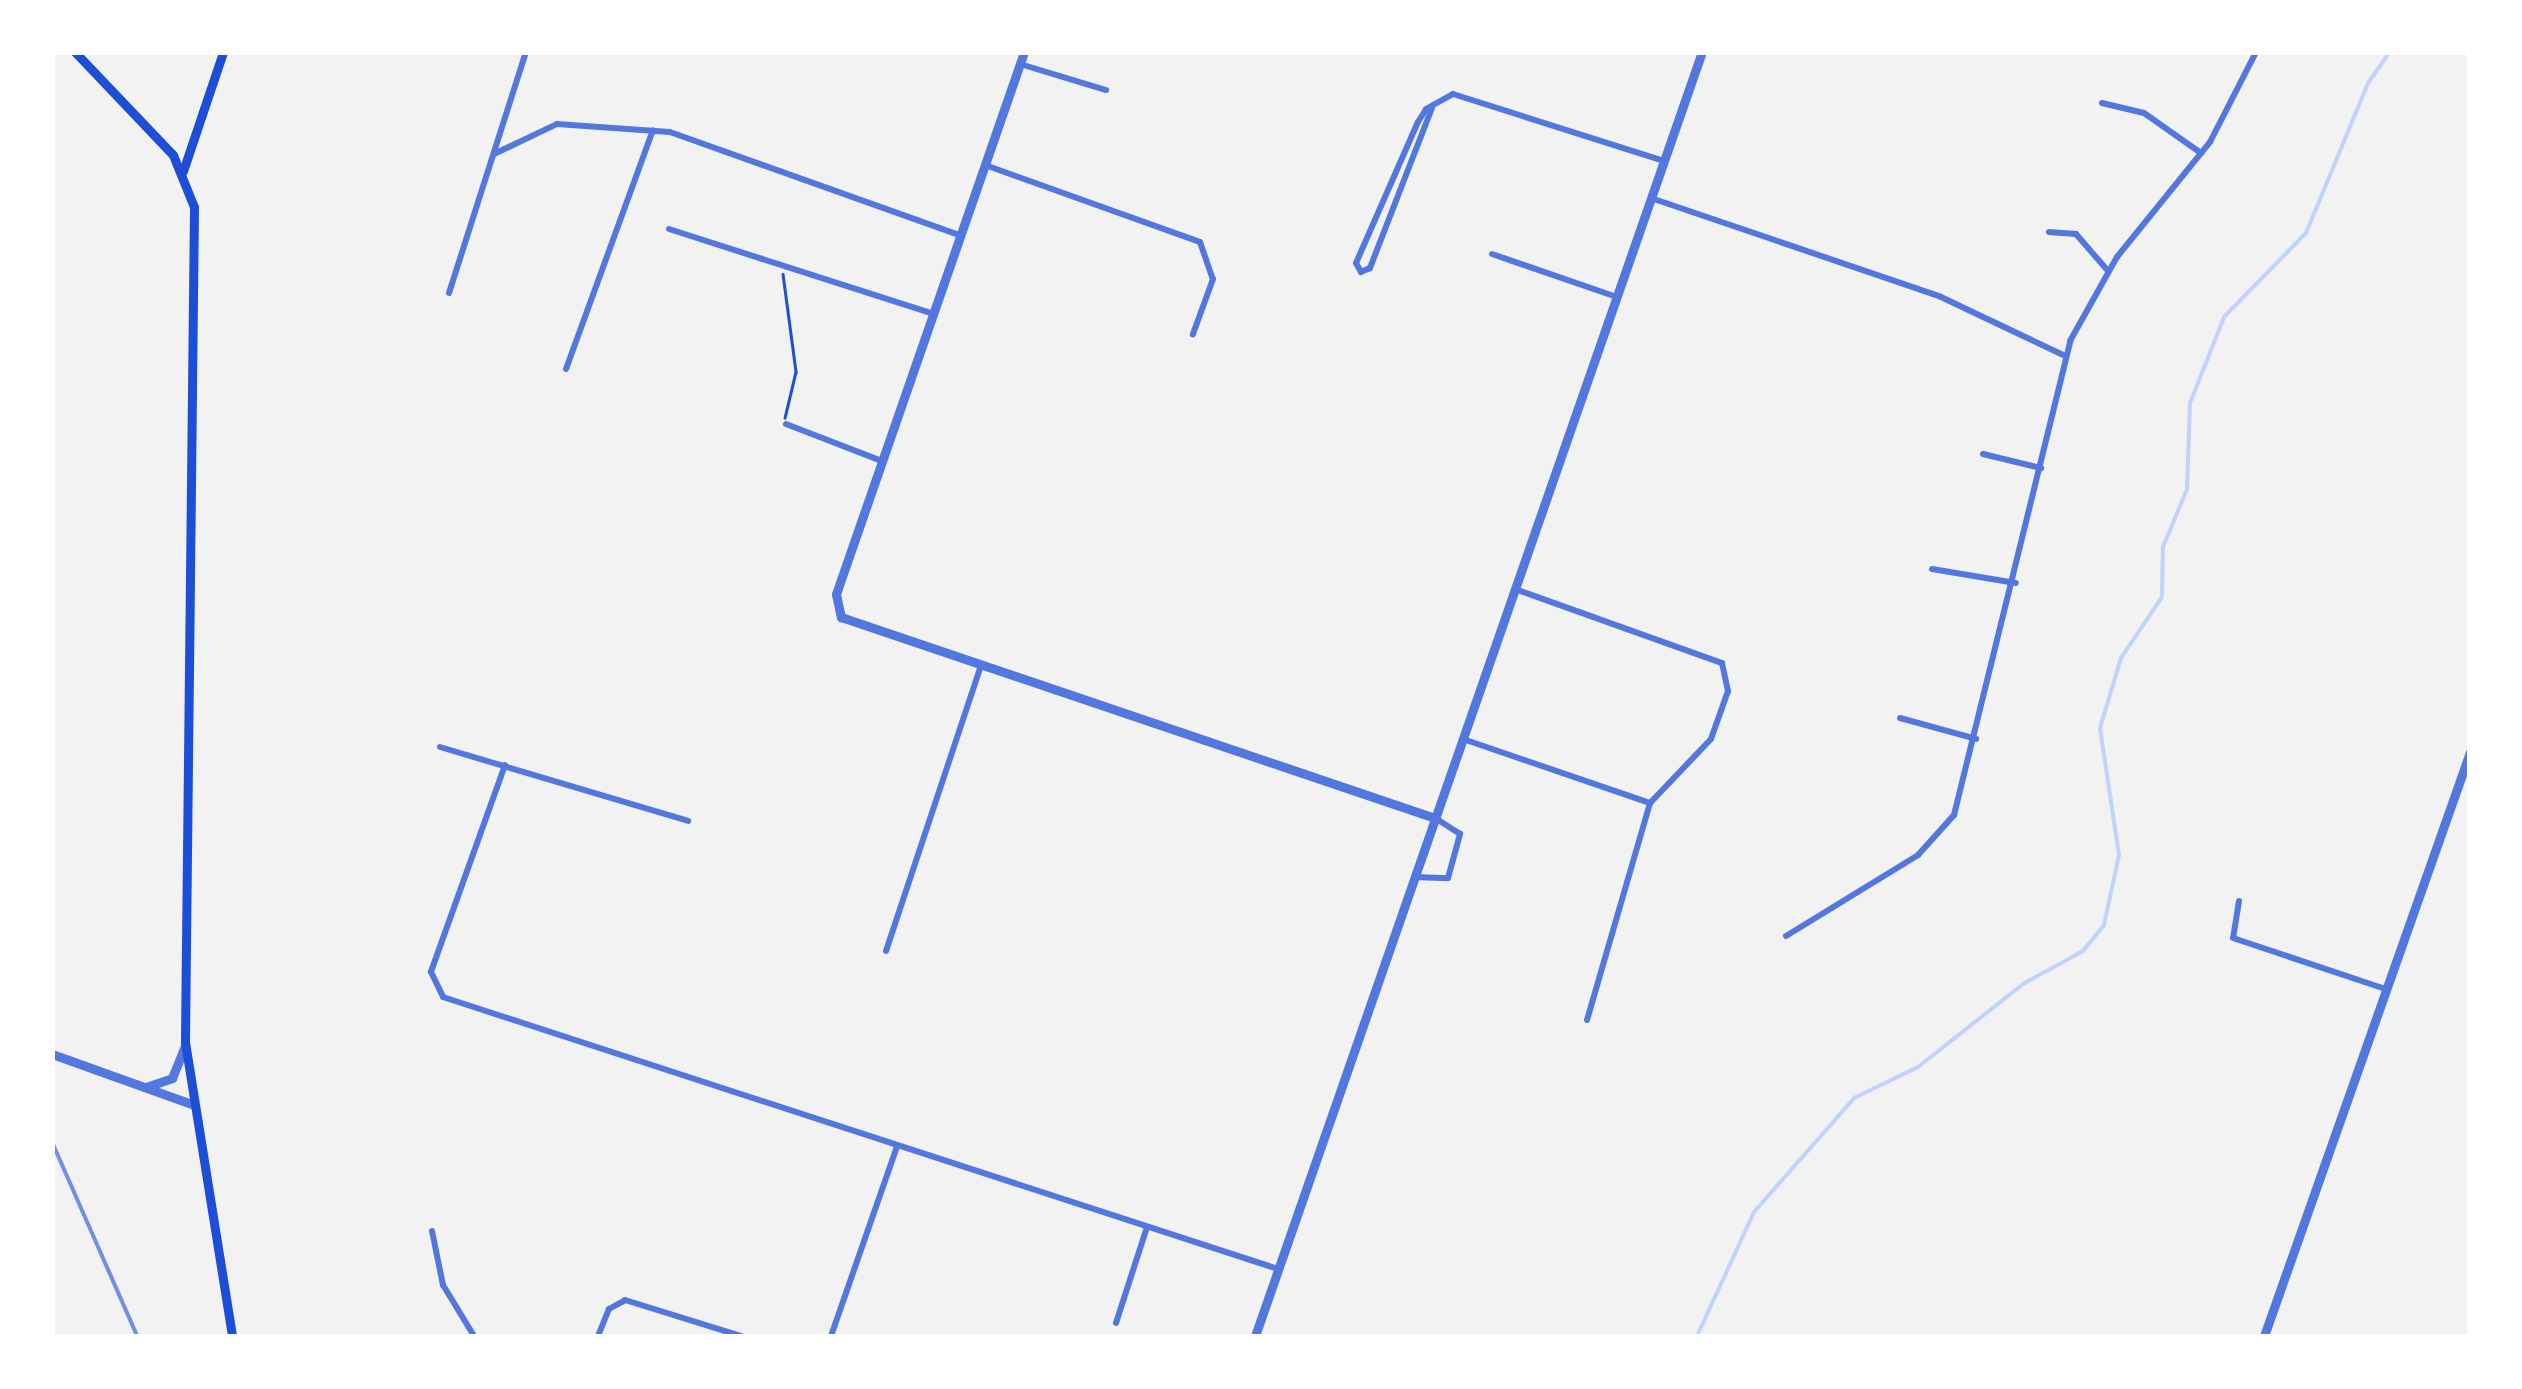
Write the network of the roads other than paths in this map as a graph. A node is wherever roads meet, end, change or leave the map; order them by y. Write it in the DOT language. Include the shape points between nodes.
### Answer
graph roads {
  1 [pos="75,52"];
  2 [pos="223,52"];
  3 [pos="526,52"];
  4 [pos="1024,52"];
  5 [pos="1702,52"];
  6 [pos="2256,52"];
  7 [pos="1020,64"];
  8 [pos="1106,90"];
  9 [pos="2102,103"];
  10 [pos="1432,108"];
  11 [pos="654,130"];
  12 [pos="494,154"];
  13 [pos="2201,154"];
  14 [pos="1664,161"];
  15 [pos="984,166"];
  16 [pos="183,172"];
  17 [pos="1651,198"];
  18 [pos="669,230"];
  19 [pos="2049,232"];
  20 [pos="960,235"];
  21 [pos="1492,254"];
  22 [pos="2108,271"];
  23 [pos="448,292"];
  24 [pos="1617,297"];
  25 [pos="933,314"];
  26 [pos="1193,334"];
  27 [pos="2064,356"];
  28 [pos="566,369"];
  29 [pos="786,424"];
  30 [pos="1982,454"];
  31 [pos="882,462"];
  32 [pos="2042,468"];
  33 [pos="1932,569"];
  34 [pos="2016,582"];
  35 [pos="1515,589"];
  36 [pos="982,666"];
  37 [pos="1900,718"];
  38 [pos="1462,739"];
  39 [pos="1976,739"];
  40 [pos="440,748"];
  41 [pos="2470,752"];
  42 [pos="505,765"];
  43 [pos="1650,803"];
  44 [pos="1435,818"];
  45 [pos="688,821"];
  46 [pos="1414,878"];
  47 [pos="2239,900"];
  48 [pos="1786,936"];
  49 [pos="886,951"];
  50 [pos="2385,990"];
  51 [pos="1587,1020"];
  52 [pos="185,1042"];
  53 [pos="52,1054"];
  54 [pos="143,1088"];
  55 [pos="192,1104"];
  56 [pos="897,1146"];
  57 [pos="1147,1227"];
  58 [pos="432,1230"];
  59 [pos="1278,1269"];
  60 [pos="1116,1323"];
  61 [pos="232,1336"];
  62 [pos="474,1336"];
  63 [pos="598,1336"];
  64 [pos="741,1336"];
  65 [pos="831,1336"];
  66 [pos="1255,1336"];
  67 [pos="2264,1336"];
  1 -- 16 [label="main road"];
  2 -- 16 [label="main road"];
  3 -- 12 [label="street"];
  4 -- 7 [label="street"];
  5 -- 14 [label="street"];
  6 -- 13 [label="street"];
  7 -- 8 [label="street"];
  7 -- 15 [label="street"];
  9 -- 13 [label="street" via="2144,113"];
  10 -- 10 [label="street" via="1412,133 1356,263 1360,272 1370,268"];
  10 -- 14 [label="street" via="1472,94"];
  11 -- 12 [label="street" via="558,124"];
  11 -- 20 [label="street"];
  11 -- 28 [label="street"];
  12 -- 23 [label="street"];
  13 -- 22 [label="street"];
  14 -- 17 [label="street"];
  15 -- 20 [label="street"];
  15 -- 26 [label="street" via="1197,240 1214,280"];
  16 -- 52 [label="main road" via="196,234"];
  17 -- 24 [label="street"];
  17 -- 27 [label="street" via="1941,297"];
  18 -- 25 [label="street"];
  19 -- 22 [label="street" via="2076,234"];
  20 -- 25 [label="street"];
  21 -- 24 [label="street"];
  22 -- 27 [label="street"];
  24 -- 35 [label="street"];
  25 -- 31 [label="street"];
  27 -- 32 [label="street"];
  29 -- 31 [label="street"];
  30 -- 32 [label="street"];
  31 -- 36 [label="street" via="836,594 838,612"];
  32 -- 34 [label="street"];
  33 -- 34 [label="street"];
  34 -- 39 [label="street"];
  35 -- 38 [label="street"];
  35 -- 43 [label="street" via="1702,651 1726,670 1711,739"];
  36 -- 44 [label="street"];
  36 -- 49 [label="street"];
  37 -- 39 [label="street"];
  38 -- 43 [label="street"];
  38 -- 44 [label="street"];
  39 -- 48 [label="street" via="1939,839"];
  40 -- 42 [label="street"];
  41 -- 50 [label="street"];
  42 -- 45 [label="street"];
  42 -- 56 [label="street" via="434,987"];
  43 -- 51 [label="street"];
  44 -- 46 [label="street"];
  44 -- 46 [label="street" via="1461,838 1448,878"];
  46 -- 59 [label="street"];
  47 -- 50 [label="street" via="2233,938"];
  50 -- 67 [label="street"];
  52 -- 54 [label="street" via="172,1078"];
  52 -- 55 [label="main road"];
  53 -- 54 [label="street"];
  54 -- 55 [label="street"];
  55 -- 61 [label="main road"];
  56 -- 57 [label="street"];
  56 -- 65 [label="street"];
  57 -- 59 [label="street"];
  57 -- 60 [label="street"];
  58 -- 62 [label="street" via="443,1286"];
  59 -- 66 [label="street"];
  63 -- 64 [label="street" via="609,1309 625,1300"];
}
